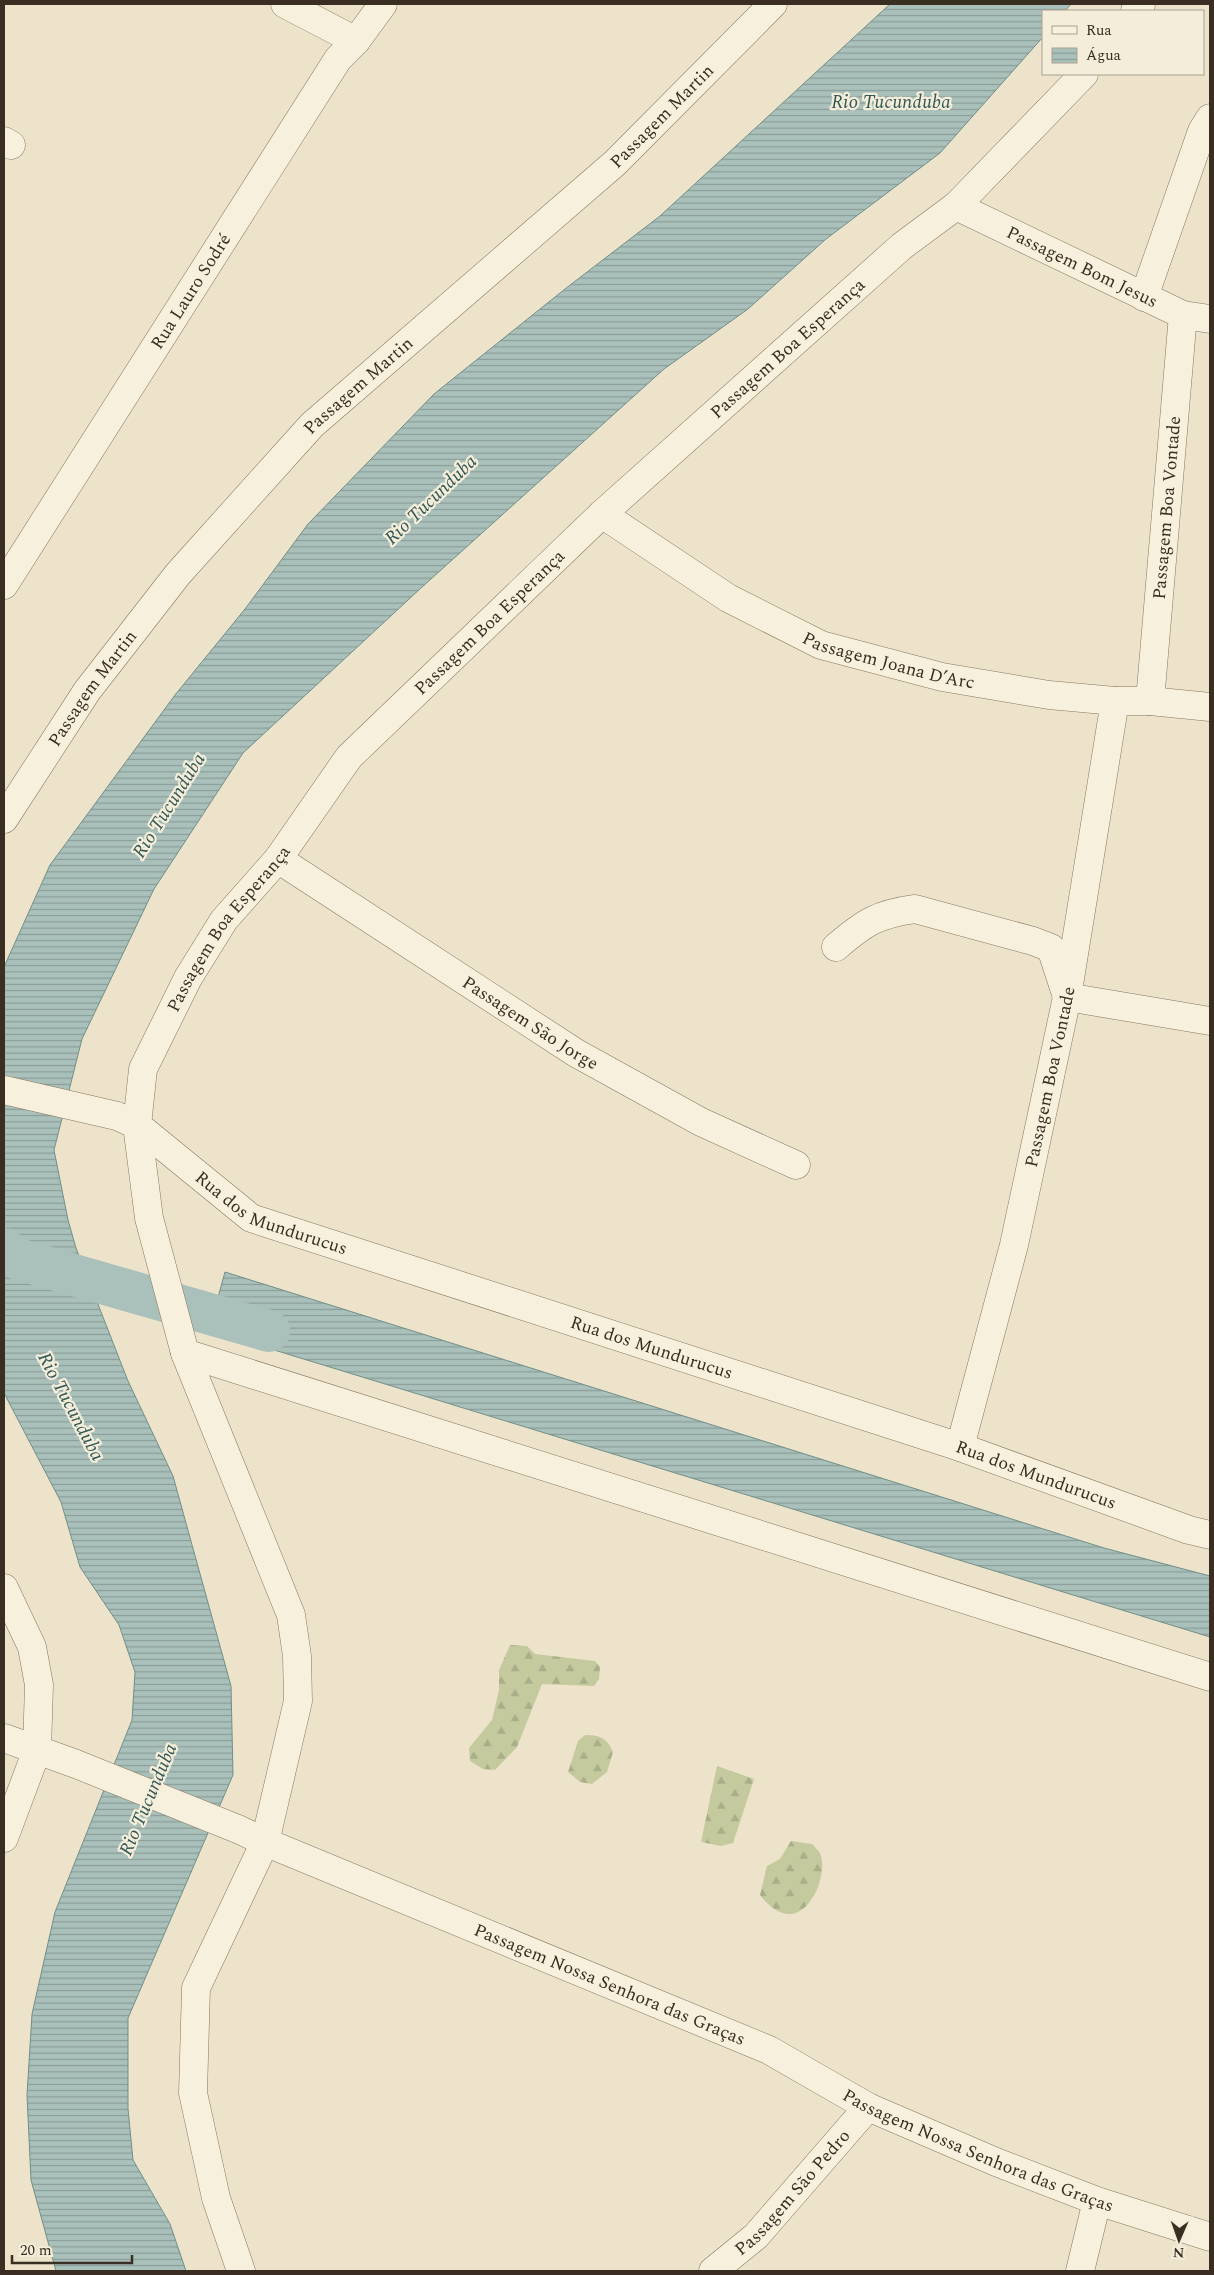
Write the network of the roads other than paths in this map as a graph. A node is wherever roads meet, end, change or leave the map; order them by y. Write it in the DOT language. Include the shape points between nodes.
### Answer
graph roads {
  1 [pos="285,4"];
  2 [pos="383,4"];
  3 [pos="773,4"];
  4 [pos="356,41"];
  5 [pos="1083,75"];
  6 [pos="1210,118"];
  7 [pos="956,206"];
  8 [pos="1144,297"];
  9 [pos="1183,315"];
  10 [pos="1210,318"];
  11 [pos="602,514"];
  12 [pos="4,585"];
  13 [pos="1115,701"];
  14 [pos="1150,701"];
  15 [pos="1210,707"];
  16 [pos="4,820"];
  17 [pos="278,859"];
  18 [pos="836,947"];
  19 [pos="1067,998"];
  20 [pos="1210,1022"];
  21 [pos="4,1090"];
  22 [pos="127,1121"];
  23 [pos="796,1166"];
  24 [pos="185,1351"];
  25 [pos="960,1447"];
  26 [pos="1210,1535"];
  27 [pos="4,1588"];
  28 [pos="1210,1677"];
  29 [pos="4,1738"];
  30 [pos="37,1750"];
  31 [pos="4,1838"];
  32 [pos="265,1842"];
  33 [pos="868,2107"];
  34 [pos="1097,2201"];
  35 [pos="1210,2237"];
  36 [pos="241,2271"];
  37 [pos="713,2271"];
  38 [pos="1080,2271"];
  1 -- 4 [label="street"];
  2 -- 4 [label="street, Rua Lauro Sodré"];
  3 -- 16 [label="street, Passagem Martin" via="615,163 312,425 178,574 93,683"];
  4 -- 12 [label="street, Rua Lauro Sodré" via="338,59"];
  5 -- 7 [label="street, Passagem Boa Esperança"];
  6 -- 8 [label="street" via="1202,131"];
  7 -- 8 [label="street, Passagem Bom Jesus"];
  7 -- 11 [label="street, Passagem Boa Esperança" via="902,246"];
  8 -- 9 [label="street, Passagem Bom Jesus"];
  9 -- 10 [label="street, Passagem Bom Jesus"];
  9 -- 14 [label="street, Passagem Boa Vontade"];
  11 -- 13 [label="street, Passagem Joana D’Arc" via="728,598 821,644 942,677 1049,695"];
  11 -- 17 [label="street, Passagem Boa Esperança" via="349,757"];
  13 -- 14 [label="street, Passagem Joana D’Arc"];
  13 -- 19 [label="street, Passagem Boa Vontade"];
  14 -- 15 [label="street, Passagem Joana D’Arc"];
  17 -- 22 [label="street, Passagem Boa Esperança" via="224,920 188,978 143,1069"];
  17 -- 23 [label="street, Passagem São Jorge" via="576,1052 700,1122"];
  18 -- 19 [label="street" via="875,918 915,909 1051,948"];
  19 -- 20 [label="street"];
  19 -- 25 [label="street, Passagem Boa Vontade" via="1014,1245"];
  21 -- 22 [label="street"];
  22 -- 24 [label="street, Passagem Boa Esperança"];
  22 -- 25 [label="street, Rua dos Mundurucus" via="251,1218"];
  24 -- 28 [label="street"];
  24 -- 32 [label="street, Passagem Boa Esperança" via="291,1615 297,1656 298,1701"];
  25 -- 26 [label="street, Rua dos Mundurucus"];
  27 -- 30 [label="street" via="32,1647 39,1685"];
  29 -- 30 [label="street, Passagem Nossa Senhora das Graças"];
  30 -- 31 [label="street"];
  30 -- 32 [label="street, Passagem Nossa Senhora das Graças"];
  32 -- 33 [label="street, Passagem Nossa Senhora das Graças" via="770,2050"];
  32 -- 36 [label="street, Passagem Boa Esperança" via="196,1988 193,2093 216,2198"];
  33 -- 34 [label="street, Passagem Nossa Senhora das Graças"];
  33 -- 37 [label="street, Passagem São Pedro" via="756,2236"];
  34 -- 35 [label="street, Passagem Nossa Senhora das Graças"];
  34 -- 38 [label="street"];
}
